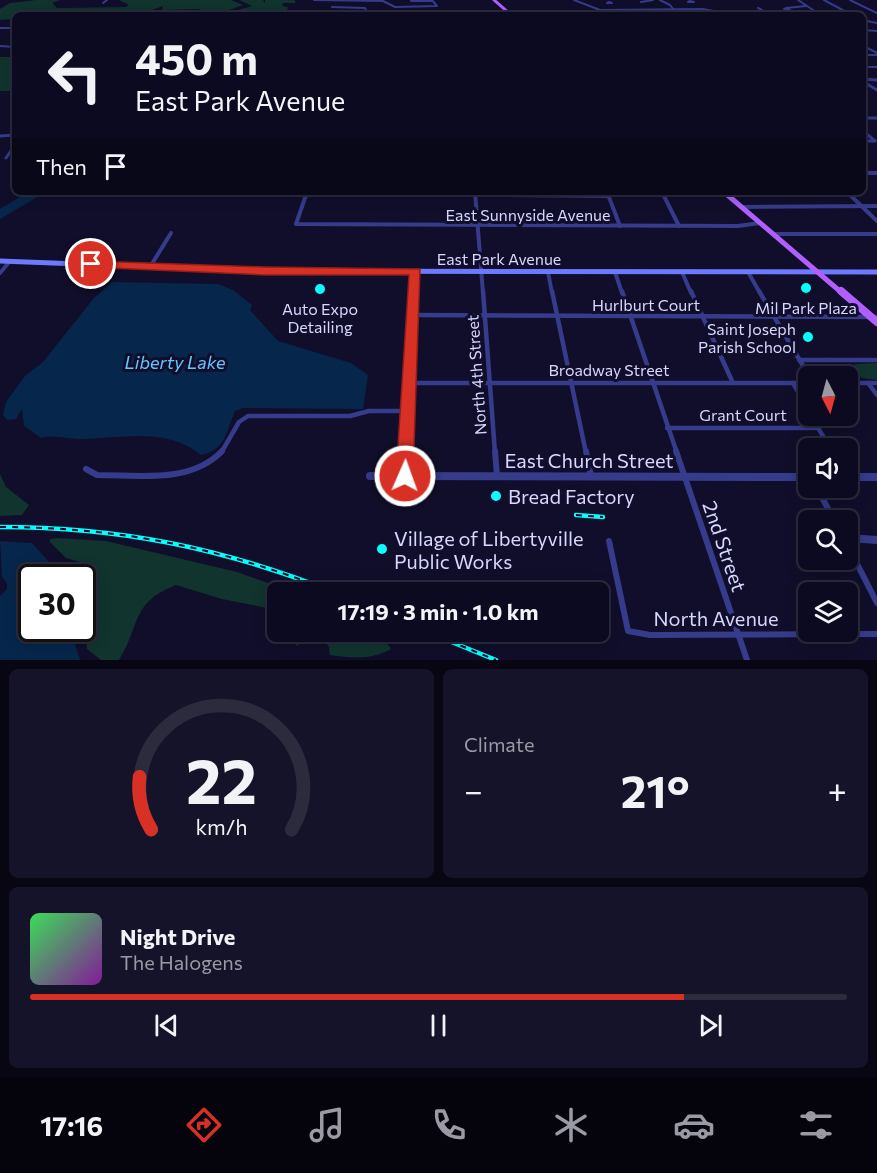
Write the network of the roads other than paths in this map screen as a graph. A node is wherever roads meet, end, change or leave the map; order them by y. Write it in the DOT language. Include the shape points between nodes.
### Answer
graph roads {
  1 [pos="107,0"];
  2 [pos="314,0"];
  3 [pos="335,0"];
  4 [pos="360,0"];
  5 [pos="411,0"];
  6 [pos="432,0"];
  7 [pos="494,0"];
  8 [pos="577,0"];
  9 [pos="603,0"];
  10 [pos="653,0"];
  11 [pos="660,0"];
  12 [pos="798,0"];
  13 [pos="824,0"];
  14 [pos="850,0"];
  15 [pos="607,2"];
  16 [pos="641,2"];
  17 [pos="103,3"];
  18 [pos="692,3"];
  19 [pos="719,6"];
  20 [pos="808,6"];
  21 [pos="753,7"];
  22 [pos="673,8"];
  23 [pos="786,8"];
  24 [pos="695,9"];
  25 [pos="715,10"];
  26 [pos="877,11"];
  27 [pos="367,12"];
  28 [pos="508,12"];
  29 [pos="676,12"];
  30 [pos="723,12"];
  31 [pos="765,12"];
  32 [pos="815,12"];
  33 [pos="846,12"];
  34 [pos="12,149"];
  35 [pos="6,158"];
  36 [pos="306,195"];
  37 [pos="475,195"];
  38 [pos="608,195"];
  39 [pos="664,195"];
  40 [pos="728,195"];
  41 [pos="850,195"];
  42 [pos="861,206"];
  43 [pos="877,206"];
  44 [pos="742,207"];
  45 [pos="877,221"];
  46 [pos="760,223"];
  47 [pos="476,226"];
  48 [pos="620,226"];
  49 [pos="679,226"];
  50 [pos="171,233"];
  51 [pos="773,234"];
  52 [pos="877,234"];
  53 [pos="0,261"];
  54 [pos="10,261"];
  55 [pos="150,267"];
  56 [pos="415,271"];
  57 [pos="480,271"];
  58 [pos="548,272"];
  59 [pos="615,272"];
  60 [pos="682,272"];
  61 [pos="748,272"];
  62 [pos="819,272"];
  63 [pos="877,272"];
  64 [pos="0,273"];
  65 [pos="414,315"];
  66 [pos="485,316"];
  67 [pos="557,316"];
  68 [pos="630,316"];
  69 [pos="702,316"];
  70 [pos="773,316"];
  71 [pos="876,319"];
  72 [pos="799,360"];
  73 [pos="877,360"];
  74 [pos="803,366"];
  75 [pos="409,383"];
  76 [pos="490,383"];
  77 [pos="571,383"];
  78 [pos="652,383"];
  79 [pos="733,383"];
  80 [pos="793,383"];
  81 [pos="798,383"];
  82 [pos="858,383"];
  83 [pos="868,383"];
  84 [pos="877,383"];
  85 [pos="798,392"];
  86 [pos="877,395"];
  87 [pos="408,411"];
  88 [pos="667,428"];
  89 [pos="819,428"];
  90 [pos="824,438"];
  91 [pos="86,469"];
  92 [pos="370,476"];
  93 [pos="405,476"];
  94 [pos="497,476"];
  95 [pos="591,476"];
  96 [pos="684,476"];
  97 [pos="798,477"];
  98 [pos="858,477"];
  99 [pos="877,477"];
  100 [pos="858,539"];
  101 [pos="877,540"];
  102 [pos="609,541"];
  103 [pos="858,566"];
  104 [pos="877,603"];
  105 [pos="737,634"];
  106 [pos="877,634"];
  107 [pos="747,660"];
  1 -- 17 [label="street"];
  2 -- 3 [label="street"];
  3 -- 4 [label="street"];
  3 -- 27 [label="street" via="332,9 365,8"];
  4 -- 6 [label="street" via="385,1 395,7 436,7"];
  5 -- 6 [label="street"];
  7 -- 28 [label="main road"];
  8 -- 22 [label="street" via="600,10"];
  9 -- 15 [label="street"];
  10 -- 16 [label="street"];
  11 -- 22 [label="street"];
  12 -- 20 [label="street"];
  13 -- 33 [label="street"];
  14 -- 26 [label="street"];
  18 -- 24 [label="street"];
  19 -- 25 [label="street"];
  20 -- 23 [label="street"];
  20 -- 32 [label="street"];
  21 -- 31 [label="street"];
  22 -- 24 [label="street"];
  22 -- 29 [label="street"];
  24 -- 25 [label="street"];
  25 -- 30 [label="street"];
  34 -- 35 [label="street"];
  36 -- 47 [label="street, East Sunnyside Avenue" via="296,224"];
  37 -- 47 [label="street, North 4th Street"];
  38 -- 48 [label="street"];
  39 -- 49 [label="street"];
  40 -- 44 [label="main road"];
  41 -- 42 [label="street"];
  42 -- 43 [label="street"];
  42 -- 44 [label="street"];
  42 -- 45 [label="street"];
  44 -- 46 [label="main road"];
  46 -- 49 [label="street, East Sunnyside Avenue"];
  46 -- 51 [label="main road"];
  47 -- 48 [label="street, East Sunnyside Avenue"];
  47 -- 57 [label="street, North 4th Street"];
  48 -- 49 [label="street, East Sunnyside Avenue"];
  50 -- 55 [label="street"];
  51 -- 52 [label="street"];
  51 -- 62 [label="main road"];
  53 -- 54 [label="main road, East Park Avenue"];
  54 -- 55 [label="main road, East Park Avenue"];
  54 -- 64 [label="street"];
  55 -- 56 [label="main road, East Park Avenue"];
  56 -- 57 [label="main road, East Park Avenue"];
  56 -- 65 [label="street"];
  57 -- 58 [label="main road, East Park Avenue"];
  57 -- 66 [label="street, North 4th Street"];
  58 -- 59 [label="main road, East Park Avenue"];
  58 -- 67 [label="street"];
  59 -- 60 [label="main road, East Park Avenue"];
  59 -- 68 [label="street, 2nd Street"];
  60 -- 61 [label="main road, East Park Avenue"];
  60 -- 69 [label="street"];
  61 -- 62 [label="main road, East Park Avenue"];
  61 -- 70 [label="street"];
  62 -- 63 [label="main road, East Park Avenue"];
  62 -- 71 [label="main road"];
  65 -- 66 [label="street, Hurlburt Court"];
  65 -- 75 [label="street"];
  66 -- 67 [label="street, Hurlburt Court"];
  66 -- 76 [label="street, North 4th Street"];
  67 -- 68 [label="street, Hurlburt Court"];
  67 -- 77 [label="street"];
  68 -- 69 [label="street, Hurlburt Court"];
  68 -- 78 [label="street, 2nd Street"];
  69 -- 70 [label="street, Hurlburt Court"];
  69 -- 79 [label="street"];
  70 -- 71 [label="street, Hurlburt Court"];
  70 -- 72 [label="street"];
  72 -- 73 [label="street"];
  72 -- 74 [label="street"];
  75 -- 76 [label="street, Broadway Street"];
  75 -- 87 [label="street"];
  76 -- 77 [label="street, Broadway Street"];
  76 -- 94 [label="street, North 4th Street"];
  77 -- 78 [label="street, Broadway Street"];
  77 -- 95 [label="street"];
  78 -- 79 [label="street, Broadway Street"];
  78 -- 88 [label="street, 2nd Street"];
  79 -- 80 [label="street, Broadway Street"];
  80 -- 81 [label="street, Broadway Street"];
  80 -- 85 [label="street"];
  82 -- 83 [label="street"];
  83 -- 84 [label="street"];
  83 -- 86 [label="street"];
  87 -- 91 [label="street" via="244,418 216,458 183,473 97,475"];
  87 -- 93 [label="street"];
  88 -- 89 [label="street, Grant Court"];
  88 -- 96 [label="street, 2nd Street"];
  89 -- 90 [label="street"];
  92 -- 93 [label="street, East Church Street"];
  93 -- 94 [label="street, East Church Street"];
  94 -- 95 [label="street, East Church Street"];
  95 -- 96 [label="street, East Church Street"];
  96 -- 97 [label="street, East Church Street"];
  96 -- 105 [label="street, 2nd Street"];
  98 -- 99 [label="street"];
  100 -- 101 [label="street"];
  102 -- 105 [label="street, North Avenue" via="628,631 650,635"];
  103 -- 104 [label="street"];
  105 -- 106 [label="street, North Avenue"];
  105 -- 107 [label="street, 2nd Street"];
}
